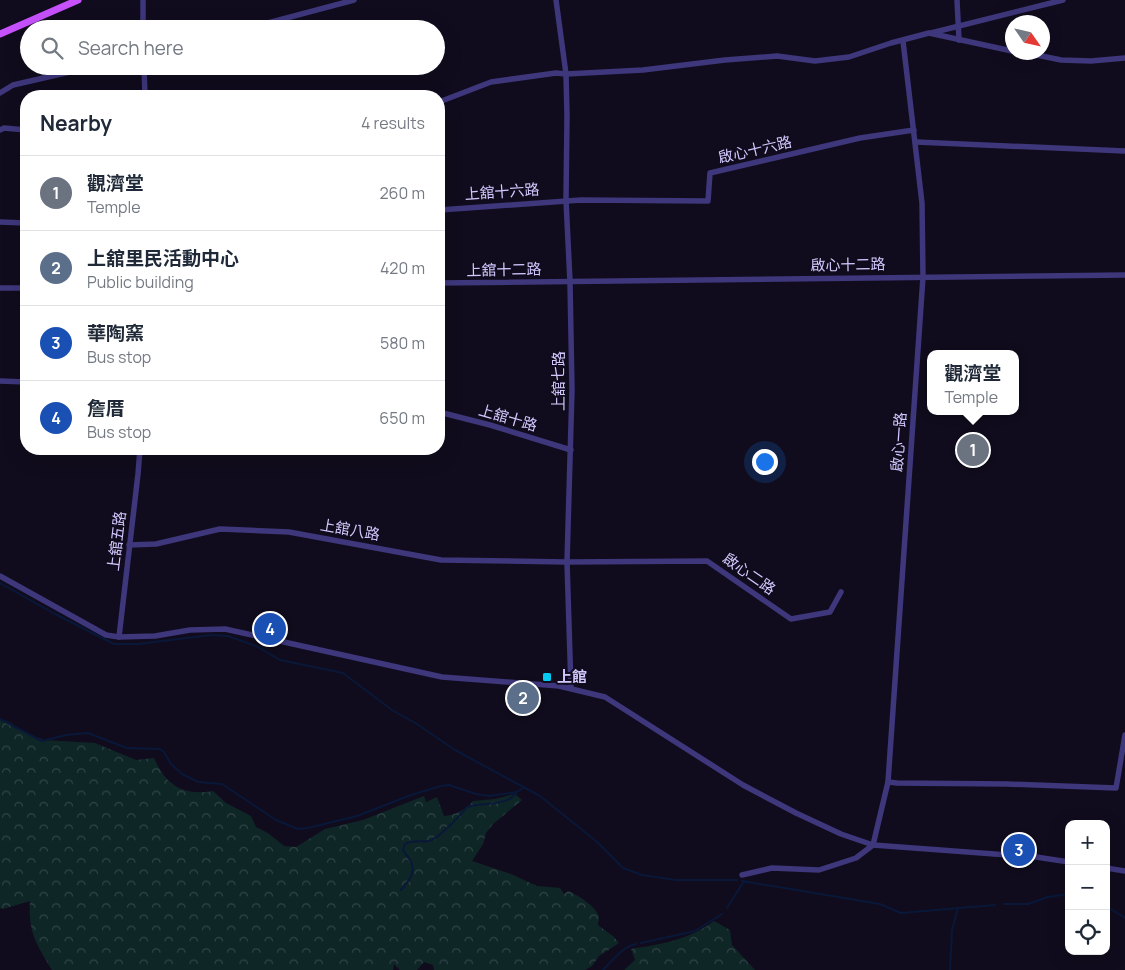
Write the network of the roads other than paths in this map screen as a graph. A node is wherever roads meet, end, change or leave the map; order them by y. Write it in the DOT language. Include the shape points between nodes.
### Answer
graph roads {
  1 [pos="78,0"];
  2 [pos="143,0"];
  3 [pos="354,0"];
  4 [pos="556,0"];
  5 [pos="957,0"];
  6 [pos="1063,0"];
  7 [pos="32,20"];
  8 [pos="143,20"];
  9 [pos="279,20"];
  10 [pos="20,25"];
  11 [pos="959,25"];
  12 [pos="929,33"];
  13 [pos="0,34"];
  14 [pos="959,40"];
  15 [pos="903,41"];
  16 [pos="1005,50"];
  17 [pos="1050,58"];
  18 [pos="1125,58"];
  19 [pos="566,74"];
  20 [pos="54,75"];
  21 [pos="144,75"];
  22 [pos="145,90"];
  23 [pos="0,93"];
  24 [pos="445,100"];
  25 [pos="20,129"];
  26 [pos="0,130"];
  27 [pos="914,130"];
  28 [pos="916,142"];
  29 [pos="1125,151"];
  30 [pos="566,200"];
  31 [pos="445,210"];
  32 [pos="0,222"];
  33 [pos="20,223"];
  34 [pos="1125,275"];
  35 [pos="923,277"];
  36 [pos="570,282"];
  37 [pos="445,284"];
  38 [pos="0,288"];
  39 [pos="20,288"];
  40 [pos="0,381"];
  41 [pos="20,382"];
  42 [pos="445,414"];
  43 [pos="571,450"];
  44 [pos="139,455"];
  45 [pos="130,545"];
  46 [pos="568,562"];
  47 [pos="0,576"];
  48 [pos="841,592"];
  49 [pos="119,637"];
  50 [pos="571,688"];
  51 [pos="1125,735"];
  52 [pos="888,782"];
  53 [pos="874,844"];
  54 [pos="1065,861"];
  55 [pos="1110,869"];
  56 [pos="1125,871"];
  57 [pos="742,875"];
  1 -- 7 [label="main road"];
  2 -- 8 [label="street"];
  3 -- 9 [label="street"];
  4 -- 19 [label="street, 上舘七路"];
  5 -- 11 [label="street"];
  6 -- 11 [label="street"];
  10 -- 13 [label="main road"];
  11 -- 12 [label="street"];
  11 -- 14 [label="street"];
  12 -- 14 [label="street"];
  12 -- 15 [label="street"];
  14 -- 16 [label="street"];
  15 -- 19 [label="street" via="849,58 815,61 777,56 643,70"];
  15 -- 27 [label="street, 啟心一路"];
  17 -- 18 [label="street" via="1091,61"];
  19 -- 24 [label="street" via="491,82"];
  19 -- 30 [label="street, 上舘七路"];
  20 -- 23 [label="street" via="13,84"];
  21 -- 22 [label="street"];
  25 -- 26 [label="street"];
  27 -- 28 [label="street, 啟心一路"];
  27 -- 30 [label="street, 啟心十六路" via="860,138 710,173 708,201"];
  28 -- 29 [label="street"];
  28 -- 35 [label="street, 啟心一路" via="922,203"];
  30 -- 31 [label="street, 上舘十六路"];
  30 -- 36 [label="street, 上舘七路"];
  32 -- 33 [label="street"];
  34 -- 35 [label="street, 啟心十二路"];
  35 -- 36 [label="street, 啟心十二路"];
  35 -- 52 [label="street, 啟心一路"];
  36 -- 37 [label="street, 上舘十二路"];
  36 -- 43 [label="street, 上舘七路"];
  38 -- 39 [label="street"];
  40 -- 41 [label="street"];
  42 -- 43 [label="street, 上舘十路"];
  43 -- 46 [label="street, 上舘七路"];
  44 -- 45 [label="street, 上舘五路"];
  45 -- 46 [label="street, 上舘八路" via="156,544 220,529 248,530 289,532 442,560"];
  45 -- 49 [label="street, 上舘五路"];
  46 -- 48 [label="street, 啟心二路" via="707,561 791,619 830,612"];
  46 -- 50 [label="street, 上舘七路"];
  47 -- 49 [label="street" via="106,635"];
  49 -- 50 [label="street" via="225,629 442,677"];
  50 -- 53 [label="street" via="605,697 743,785 796,813 841,834"];
  51 -- 52 [label="street" via="1116,788"];
  52 -- 53 [label="street, 啟心一路"];
  53 -- 54 [label="street"];
  53 -- 57 [label="street" via="856,858 819,870 772,868"];
  55 -- 56 [label="street"];
}
